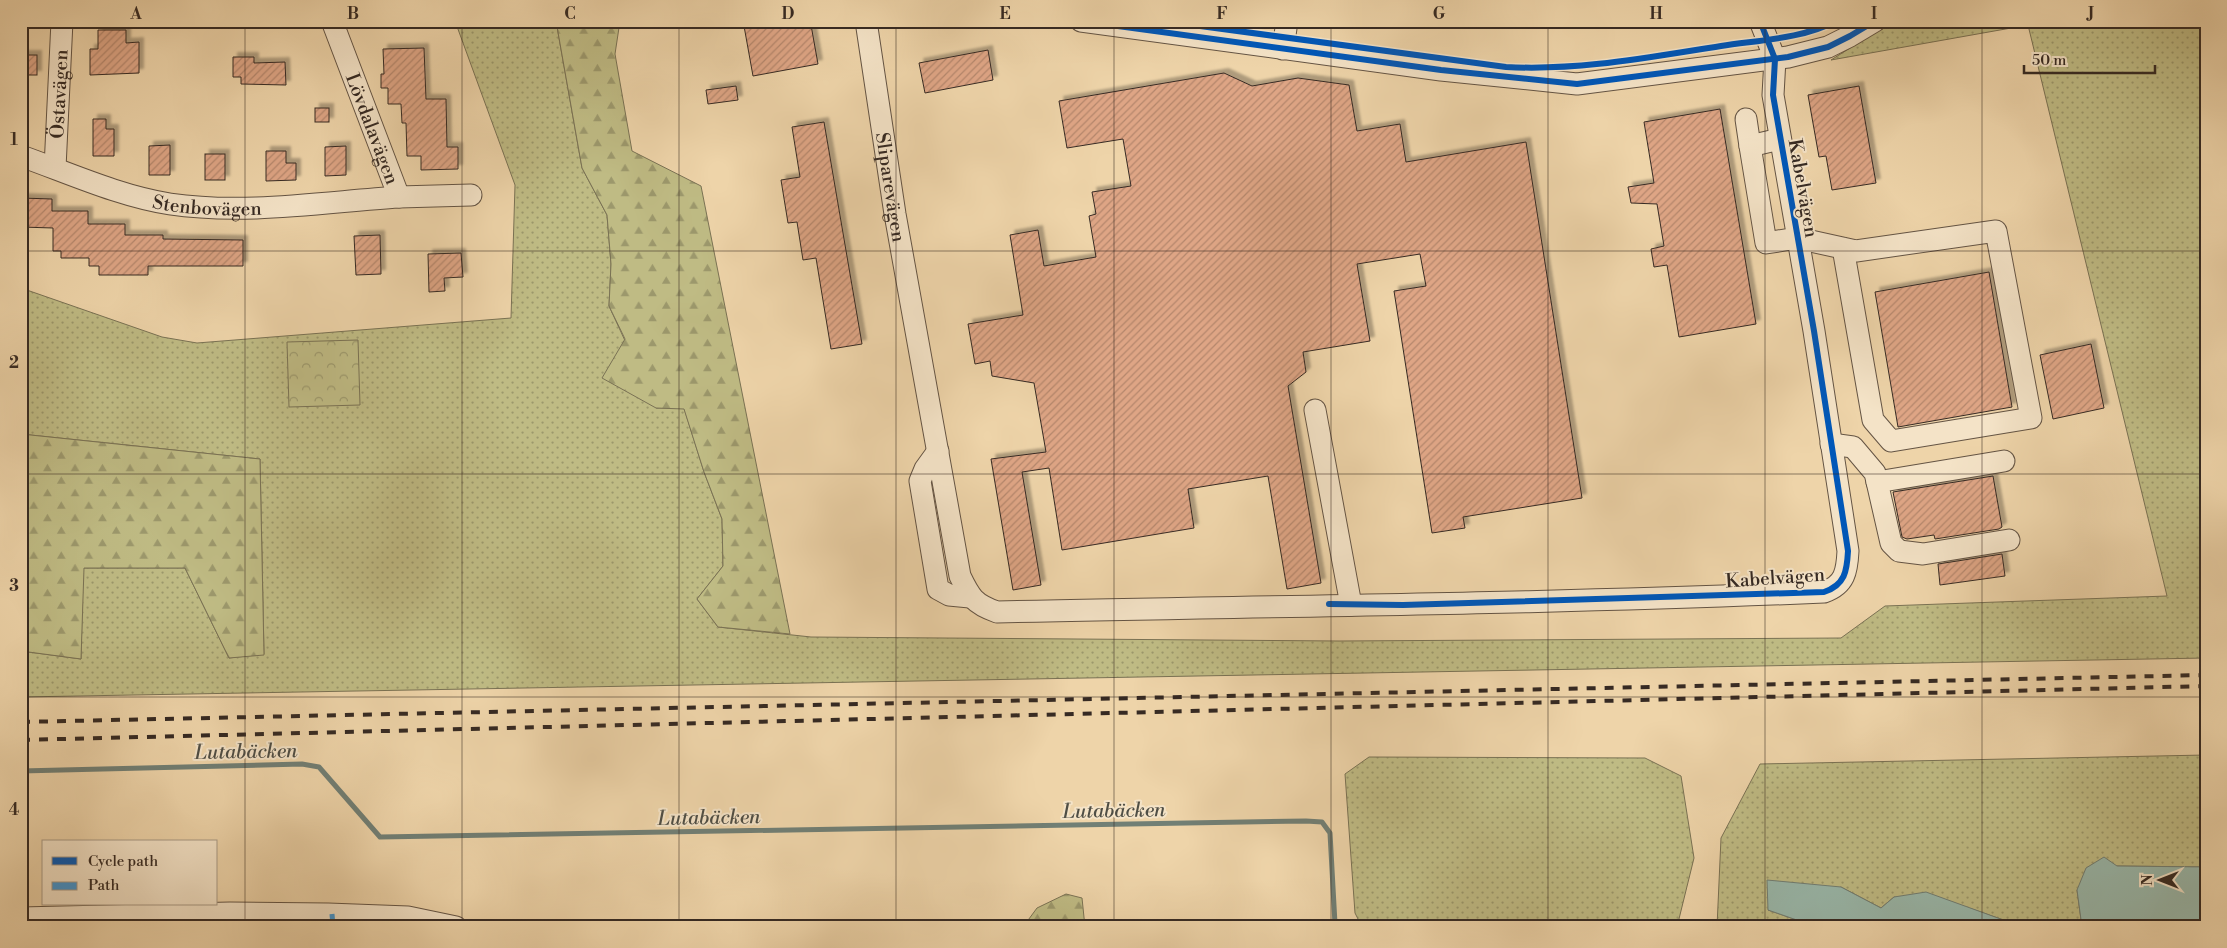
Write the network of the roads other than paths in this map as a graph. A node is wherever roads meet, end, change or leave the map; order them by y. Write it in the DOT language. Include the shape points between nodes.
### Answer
graph roads {
  1 [pos="62,21"];
  2 [pos="332,21"];
  3 [pos="866,21"];
  4 [pos="1081,21"];
  5 [pos="1287,21"];
  6 [pos="1760,21"];
  7 [pos="1874,21"];
  8 [pos="1284,49"];
  9 [pos="1775,59"];
  10 [pos="1746,118"];
  11 [pos="1780,139"];
  12 [pos="1750,146"];
  13 [pos="21,156"];
  14 [pos="55,168"];
  15 [pos="470,195"];
  16 [pos="399,197"];
  17 [pos="1797,238"];
  18 [pos="1843,248"];
  19 [pos="1315,410"];
  20 [pos="1831,444"];
  21 [pos="2004,461"];
  22 [pos="1877,482"];
  23 [pos="2009,540"];
  24 [pos="970,597"];
  25 [pos="1352,605"];
  26 [pos="21,918"];
  27 [pos="231,920"];
  28 [pos="456,927"];
  1 -- 14 [label="street, Östavägen"];
  2 -- 16 [label="street, Lövdalavägen"];
  3 -- 24 [label="street, Sliparevägen" via="895,214 960,576"];
  4 -- 8 [label="street"];
  5 -- 8 [label="street"];
  6 -- 9 [label="street"];
  7 -- 9 [label="street" via="1828,47"];
  8 -- 9 [label="street" via="1577,84"];
  9 -- 11 [label="street, Kabelvägen" via="1773,96"];
  10 -- 12 [label="street"];
  11 -- 12 [label="street"];
  11 -- 17 [label="street, Kabelvägen"];
  12 -- 17 [label="street" via="1766,243"];
  13 -- 14 [label="street, Stenbovägen"];
  14 -- 16 [label="street, Stenbovägen" via="137,196 206,208"];
  15 -- 16 [label="street, Lövdalavägen"];
  17 -- 18 [label="street"];
  17 -- 20 [label="street, Kabelvägen"];
  18 -- 18 [label="street" via="1856,251 1996,231 2031,418 1891,442 1873,420"];
  19 -- 25 [label="street"];
  20 -- 22 [label="street" via="1853,447 1875,473"];
  20 -- 25 [label="street, Kabelvägen" via="1848,551 1845,576 1833,589 1824,592"];
  21 -- 22 [label="street"];
  22 -- 23 [label="street" via="1891,543 1899,551 1923,554"];
  24 -- 25 [label="street, Kabelvägen" via="982,607 997,612"];
  26 -- 27 [label="street"];
  27 -- 28 [label="street" via="408,917"];
}
